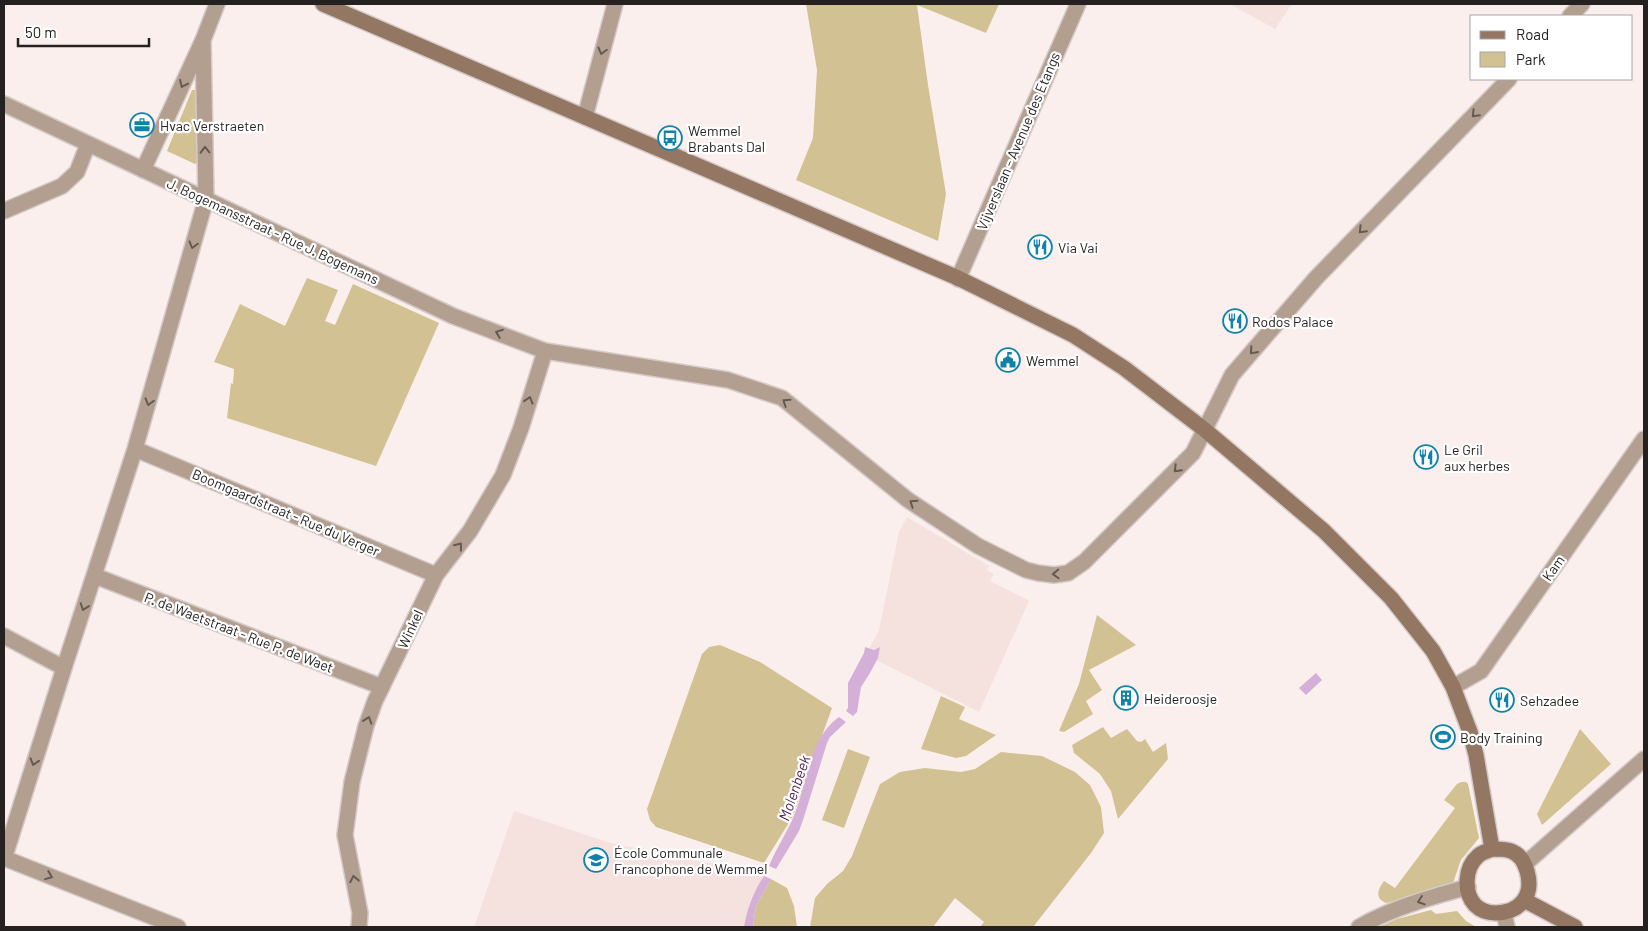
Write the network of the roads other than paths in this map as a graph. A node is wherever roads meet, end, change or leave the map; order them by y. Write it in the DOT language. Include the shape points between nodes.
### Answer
graph roads {
  1 [pos="217,4"];
  2 [pos="323,4"];
  3 [pos="615,4"];
  4 [pos="1078,4"];
  5 [pos="1582,4"];
  6 [pos="1571,15"];
  7 [pos="203,40"];
  8 [pos="1508,80"];
  9 [pos="4,104"];
  10 [pos="585,117"];
  11 [pos="88,144"];
  12 [pos="143,170"];
  13 [pos="206,199"];
  14 [pos="4,211"];
  15 [pos="958,279"];
  16 [pos="545,351"];
  17 [pos="1205,430"];
  18 [pos="1644,439"];
  19 [pos="135,449"];
  20 [pos="436,575"];
  21 [pos="95,576"];
  22 [pos="4,636"];
  23 [pos="64,668"];
  24 [pos="382,687"];
  25 [pos="1453,687"];
  26 [pos="1644,759"];
  27 [pos="1492,849"];
  28 [pos="4,858"];
  29 [pos="1525,864"];
  30 [pos="1468,888"];
  31 [pos="1524,900"];
  32 [pos="1506,920"];
  33 [pos="178,927"];
  34 [pos="359,927"];
  35 [pos="1359,927"];
  36 [pos="1574,927"];
  1 -- 7 [label="street"];
  2 -- 10 [label="street"];
  3 -- 10 [label="street, one-way"];
  4 -- 15 [label="street, Vijverslaan - Avenue des Etangs"];
  5 -- 6 [label="street"];
  7 -- 12 [label="street, one-way"];
  13 -- 7 [label="street, one-way"];
  8 -- 17 [label="street, J. Bogemansstraat - Rue J. Bogemans, one-way" via="1316,278 1244,360 1232,375"];
  9 -- 11 [label="street, J. Bogemansstraat - Rue J. Bogemans"];
  10 -- 15 [label="street"];
  11 -- 12 [label="street, J. Bogemansstraat - Rue J. Bogemans"];
  11 -- 14 [label="street" via="77,172 62,186"];
  12 -- 13 [label="street, J. Bogemansstraat - Rue J. Bogemans"];
  16 -- 13 [label="street, J. Bogemansstraat - Rue J. Bogemans, one-way" via="452,316"];
  13 -- 19 [label="street, one-way"];
  15 -- 17 [label="street" via="1096,349"];
  17 -- 16 [label="street, J. Bogemansstraat - Rue J. Bogemans, one-way" via="1193,453 1084,562 1068,573 1054,575 1026,570 978,546 908,500 782,398 728,380"];
  20 -- 16 [label="street, Winkel, one-way" via="470,531 503,475"];
  17 -- 25 [label="street" via="1324,531 1391,598 1433,651"];
  18 -- 25 [label="street, Kam" via="1480,671"];
  19 -- 20 [label="street, Boomgaardstraat - Rue du Verger"];
  19 -- 21 [label="street"];
  20 -- 24 [label="street, Winkel"];
  21 -- 23 [label="street, one-way"];
  21 -- 24 [label="street, P. de Waetstraat - Rue P. de Waet"];
  22 -- 23 [label="street"];
  23 -- 28 [label="street, one-way"];
  34 -- 24 [label="street, Winkel, one-way" via="360,913 346,834 352,782 366,726"];
  25 -- 27 [label="street" via="1476,755"];
  26 -- 29 [label="street"];
  27 -- 29 [label="street" via="1512,851"];
  27 -- 30 [label="street" via="1477,856 1472,864"];
  28 -- 33 [label="street, one-way"];
  29 -- 31 [label="street" via="1529,888"];
  30 -- 32 [label="street" via="1477,907"];
  30 -- 35 [label="street, one-way" via="1400,908"];
  31 -- 32 [label="street"];
  31 -- 36 [label="street"];
}
